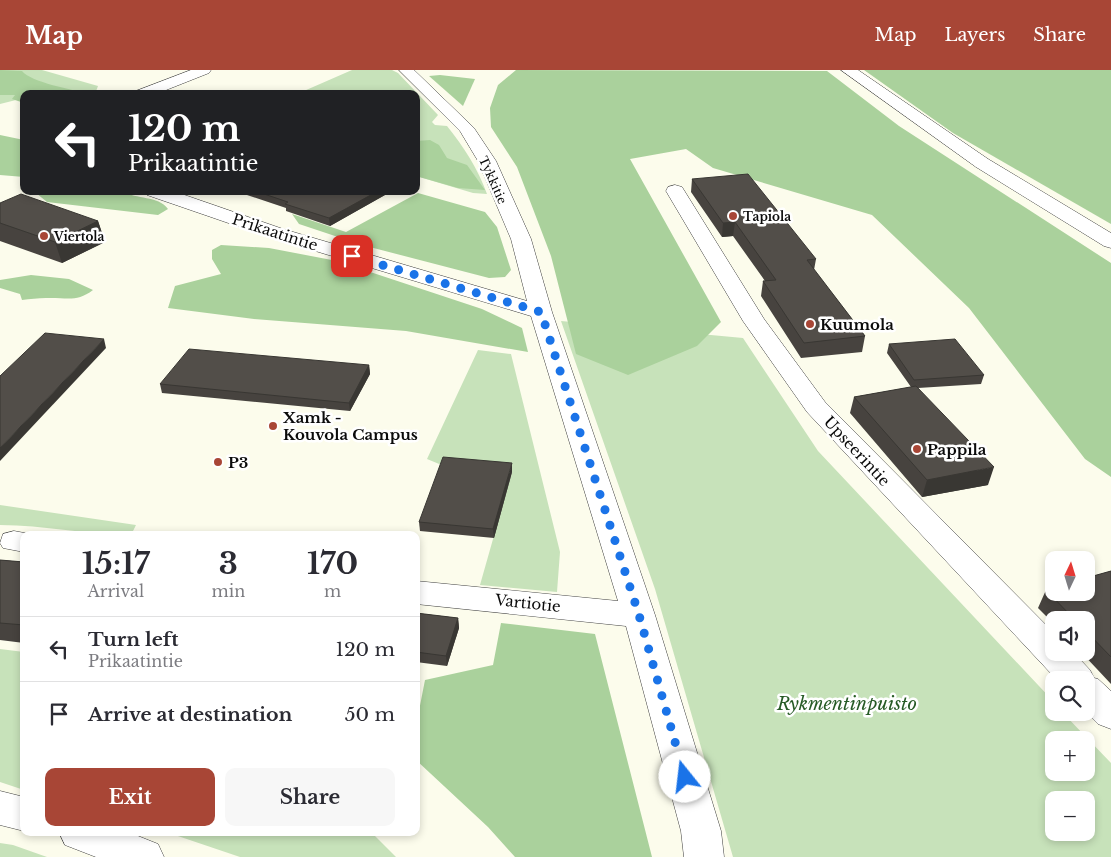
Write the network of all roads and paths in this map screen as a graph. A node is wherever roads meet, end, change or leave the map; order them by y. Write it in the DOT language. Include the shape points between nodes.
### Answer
graph roads {
  1 [pos="204,70"];
  2 [pos="406,70"];
  3 [pos="848,70"];
  4 [pos="151,90"];
  5 [pos="675,191"];
  6 [pos="166,195"];
  7 [pos="1111,242"];
  8 [pos="541,312"];
  9 [pos="420,592"];
  10 [pos="639,615"];
  11 [pos="1069,671"];
  12 [pos="1095,698"];
  13 [pos="1111,714"];
  14 [pos="0,808"];
  15 [pos="20,813"];
  16 [pos="89,836"];
  17 [pos="144,857"];
  18 [pos="704,857"];
  1 -- 4 [label="street"];
  2 -- 8 [label="street, Tykkitie" via="466,128 487,162 521,239"];
  3 -- 7 [label="street" via="982,163"];
  5 -- 11 [label="street, Upseerintie" via="754,321 816,407"];
  6 -- 8 [label="street, Prikaatintie" via="276,233"];
  8 -- 10 [label="street"];
  9 -- 10 [label="street, Vartiotie"];
  10 -- 18 [label="street" via="701,831"];
  12 -- 13 [label="street"];
  14 -- 15 [label="street"];
  16 -- 17 [label="street"];
}
